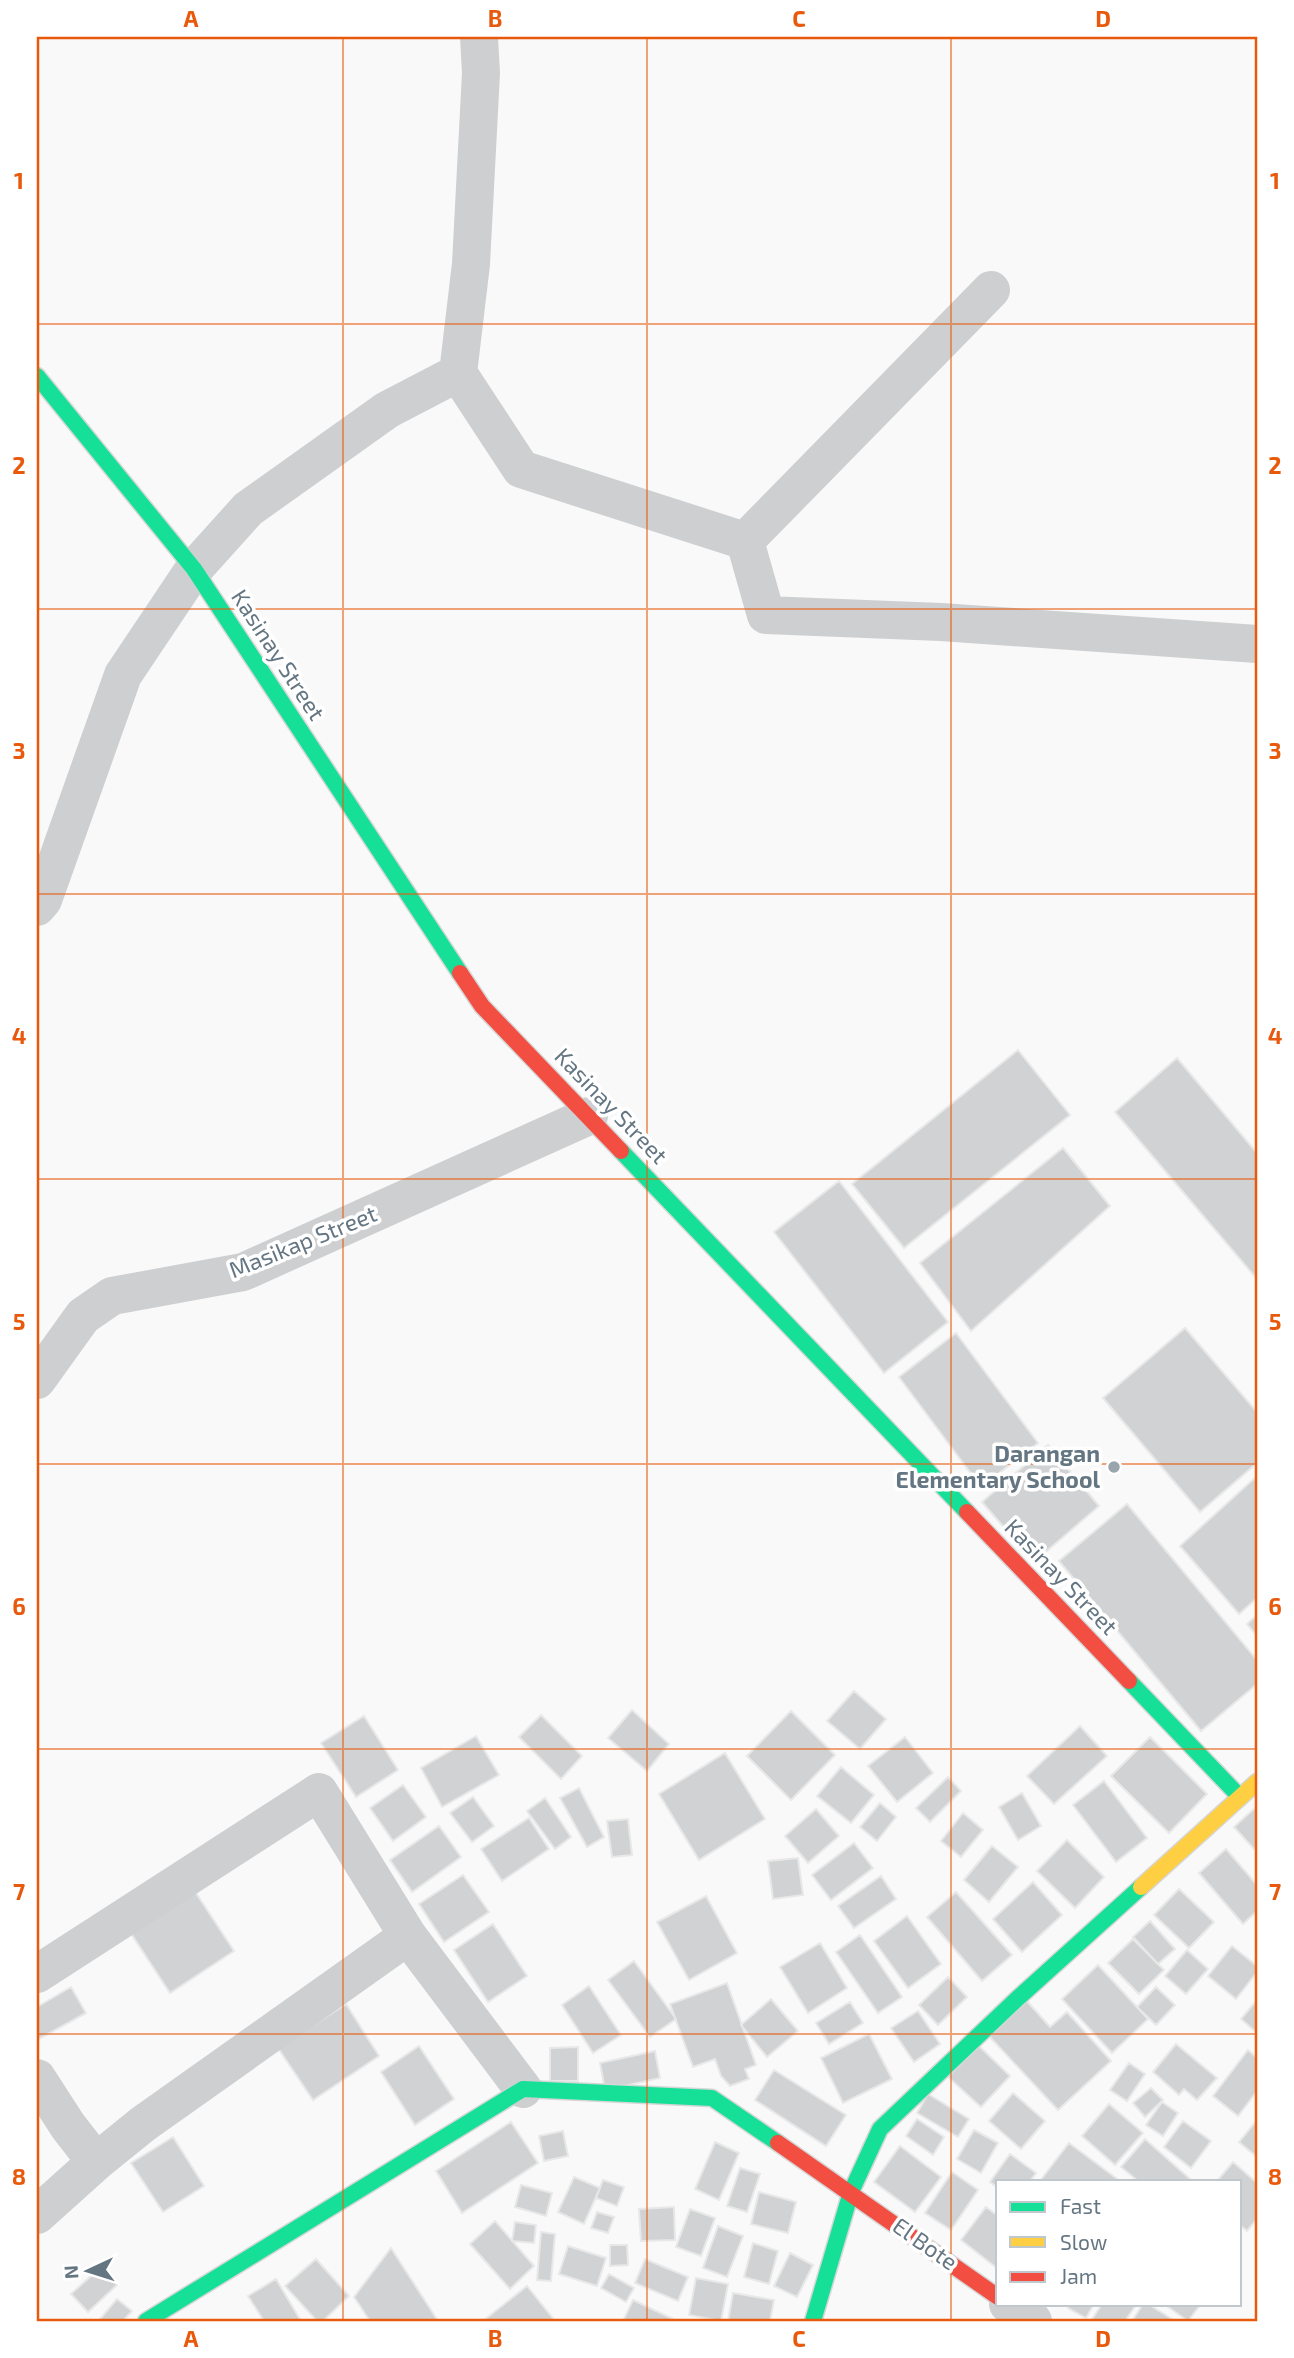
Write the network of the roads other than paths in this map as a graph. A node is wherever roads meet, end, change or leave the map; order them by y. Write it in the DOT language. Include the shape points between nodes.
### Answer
graph roads {
  1 [pos="479,37"];
  2 [pos="991,290"];
  3 [pos="458,373"];
  4 [pos="37,376"];
  5 [pos="745,541"];
  6 [pos="194,569"];
  7 [pos="1257,644"];
  8 [pos="37,907"];
  9 [pos="589,1116"];
  10 [pos="37,1380"];
  11 [pos="1257,1782"];
  12 [pos="1240,1797"];
  13 [pos="408,1936"];
  14 [pos="37,1974"];
  15 [pos="37,2078"];
  16 [pos="523,2089"];
  17 [pos="96,2162"];
  18 [pos="851,2192"];
  19 [pos="37,2215"];
  20 [pos="996,2296"];
  21 [pos="1011,2306"];
  22 [pos="146,2321"];
  23 [pos="813,2321"];
  24 [pos="1033,2321"];
  1 -- 3 [label="street" via="471,264"];
  2 -- 5 [label="street"];
  3 -- 5 [label="street" via="521,469"];
  3 -- 6 [label="street" via="387,410 248,509"];
  4 -- 6 [label="street, Kasinay Street"];
  5 -- 7 [label="street" via="766,615"];
  6 -- 8 [label="street" via="123,675"];
  6 -- 9 [label="street, Kasinay Street" via="482,1006"];
  9 -- 10 [label="street, Masikap Street" via="243,1272 112,1296 83,1316"];
  9 -- 12 [label="street, Kasinay Street"];
  11 -- 12 [label="street"];
  12 -- 18 [label="street" via="880,2129"];
  13 -- 14 [label="street" via="319,1792"];
  13 -- 16 [label="street"];
  13 -- 17 [label="street" via="143,2123"];
  15 -- 17 [label="street"];
  16 -- 18 [label="street, El Bote" via="712,2098"];
  16 -- 22 [label="street"];
  17 -- 19 [label="street"];
  18 -- 20 [label="street, El Bote"];
  18 -- 23 [label="street"];
  21 -- 24 [label="street"];
}
